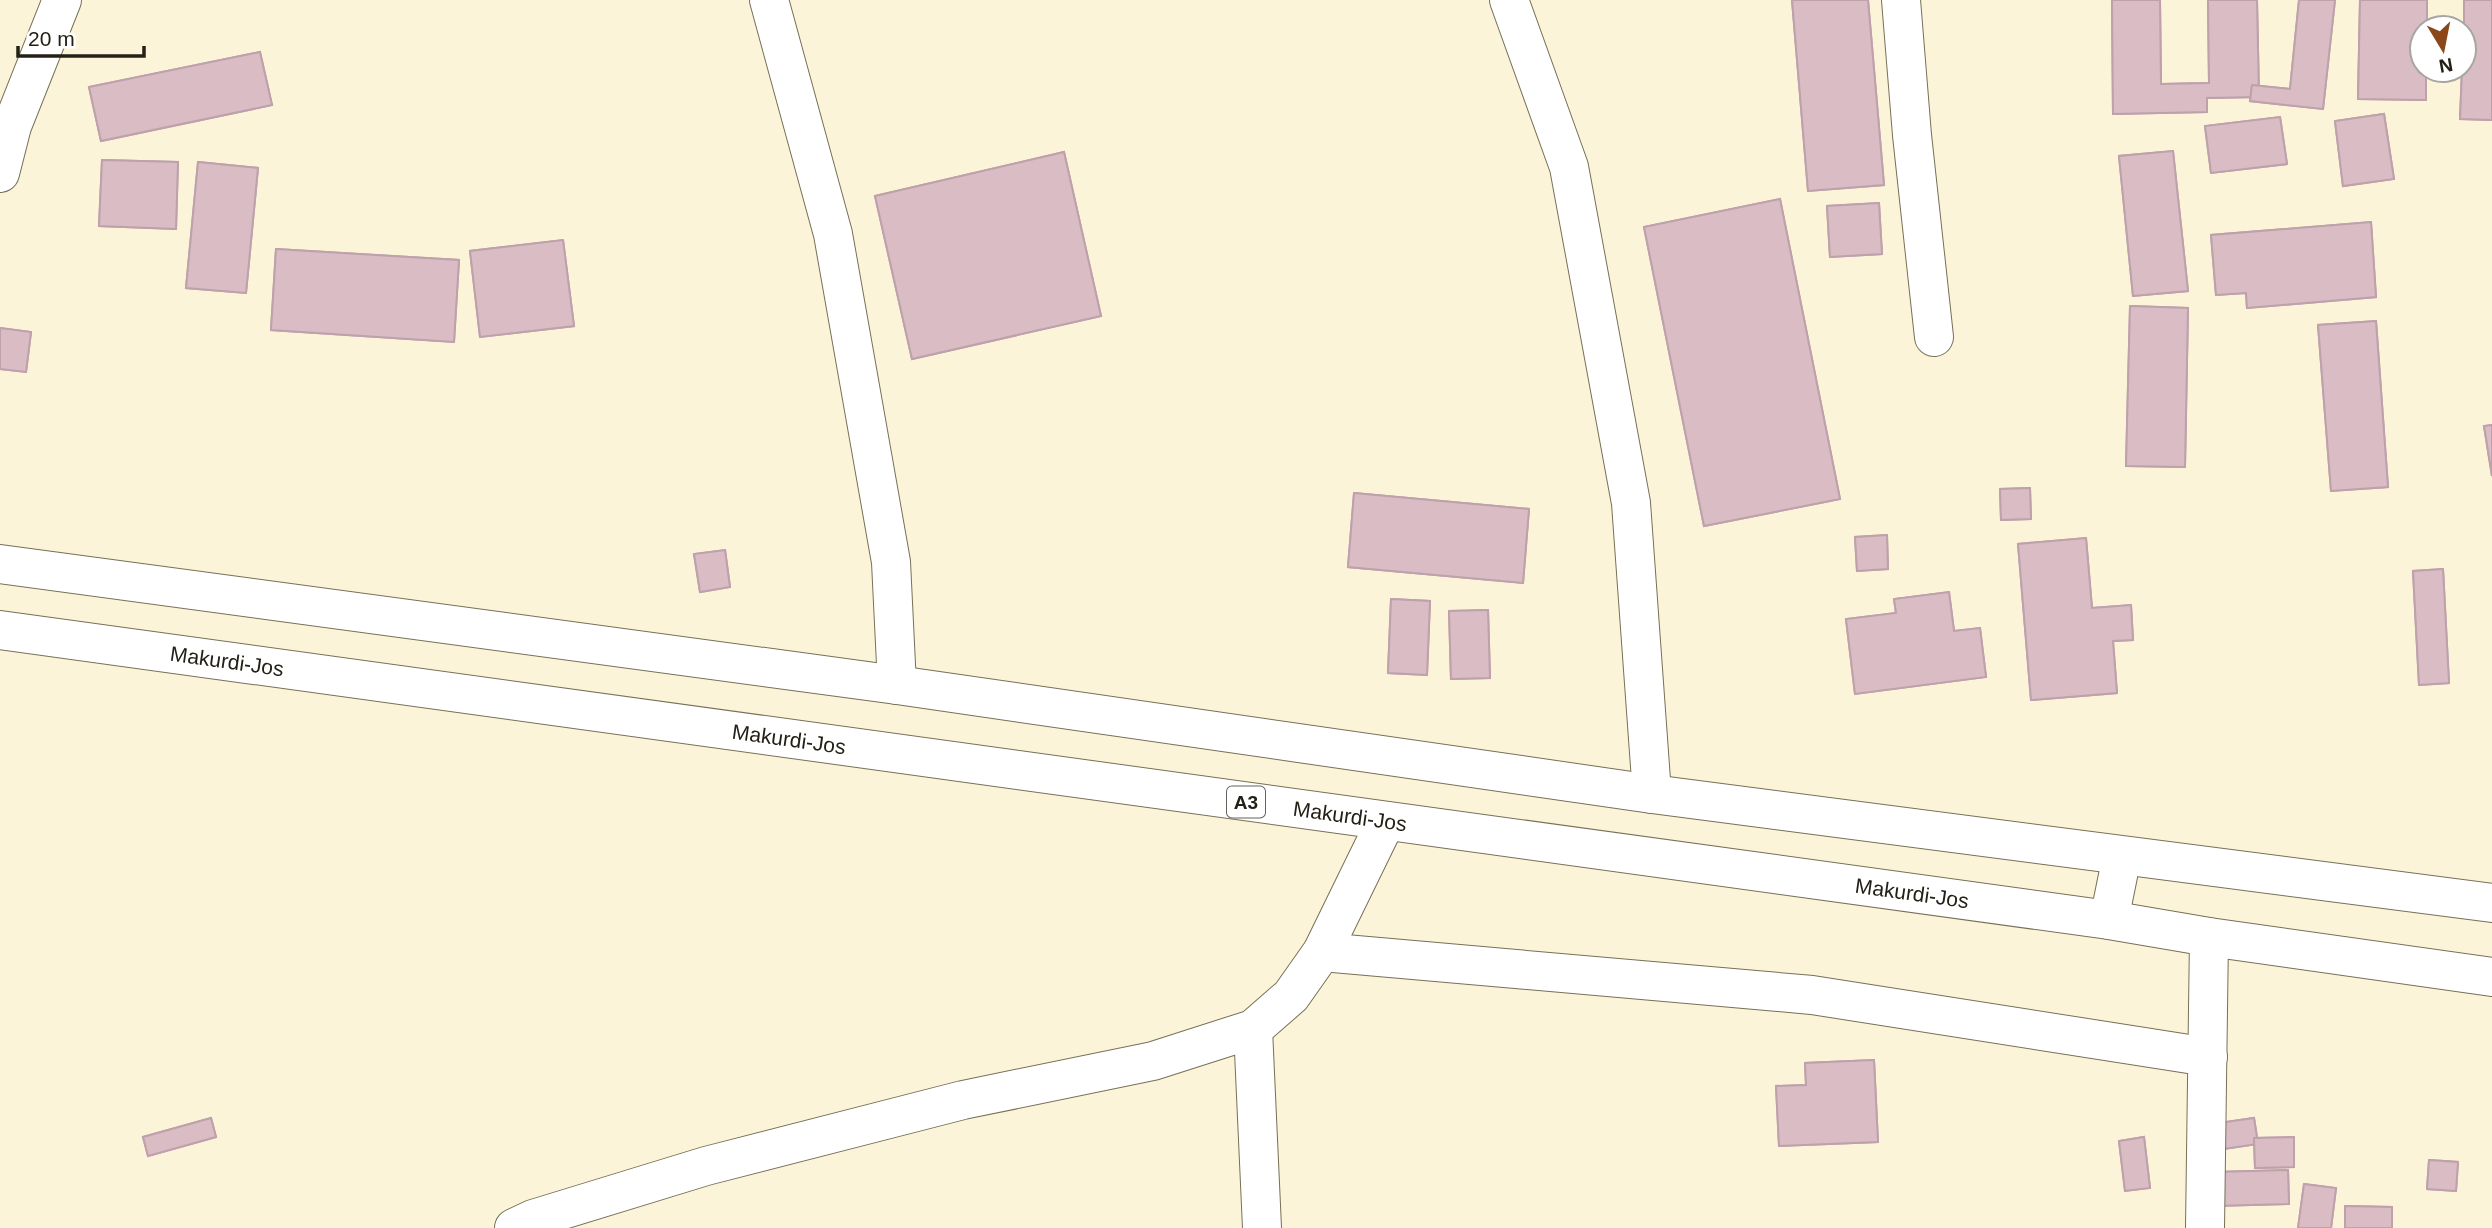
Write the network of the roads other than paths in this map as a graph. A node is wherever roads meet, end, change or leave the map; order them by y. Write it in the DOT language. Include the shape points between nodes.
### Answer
graph roads {
  1 [pos="62,0"];
  2 [pos="769,0"];
  3 [pos="1509,0"];
  4 [pos="1901,0"];
  5 [pos="0,173"];
  6 [pos="1934,337"];
  7 [pos="0,564"];
  8 [pos="0,630"];
  9 [pos="897,685"];
  10 [pos="1652,794"];
  11 [pos="1386,821"];
  12 [pos="2122,856"];
  13 [pos="2492,903"];
  14 [pos="2109,920"];
  15 [pos="2209,937"];
  16 [pos="1322,952"];
  17 [pos="2492,977"];
  18 [pos="1253,1029"];
  19 [pos="2208,1057"];
  20 [pos="514,1228"];
  21 [pos="1262,1228"];
  22 [pos="2205,1228"];
  1 -- 5 [label="main road" via="12,126"];
  2 -- 9 [label="main road" via="834,234 891,562"];
  3 -- 10 [label="main road" via="1569,167 1631,503"];
  4 -- 6 [label="main road"];
  7 -- 9 [label="main road"];
  8 -- 11 [label="main road, Makurdi-Jos / A3"];
  9 -- 10 [label="main road"];
  10 -- 12 [label="main road"];
  11 -- 14 [label="main road, Makurdi-Jos / A3"];
  11 -- 16 [label="main road"];
  12 -- 13 [label="main road"];
  12 -- 14 [label="main road"];
  14 -- 15 [label="main road, Makurdi-Jos / A3"];
  15 -- 17 [label="main road, Makurdi-Jos / A3"];
  15 -- 19 [label="main road"];
  16 -- 18 [label="main road" via="1291,996"];
  16 -- 19 [label="main road" via="1812,995"];
  18 -- 20 [label="main road" via="1153,1061 963,1100 706,1166"];
  18 -- 21 [label="main road"];
  19 -- 22 [label="main road"];
}
